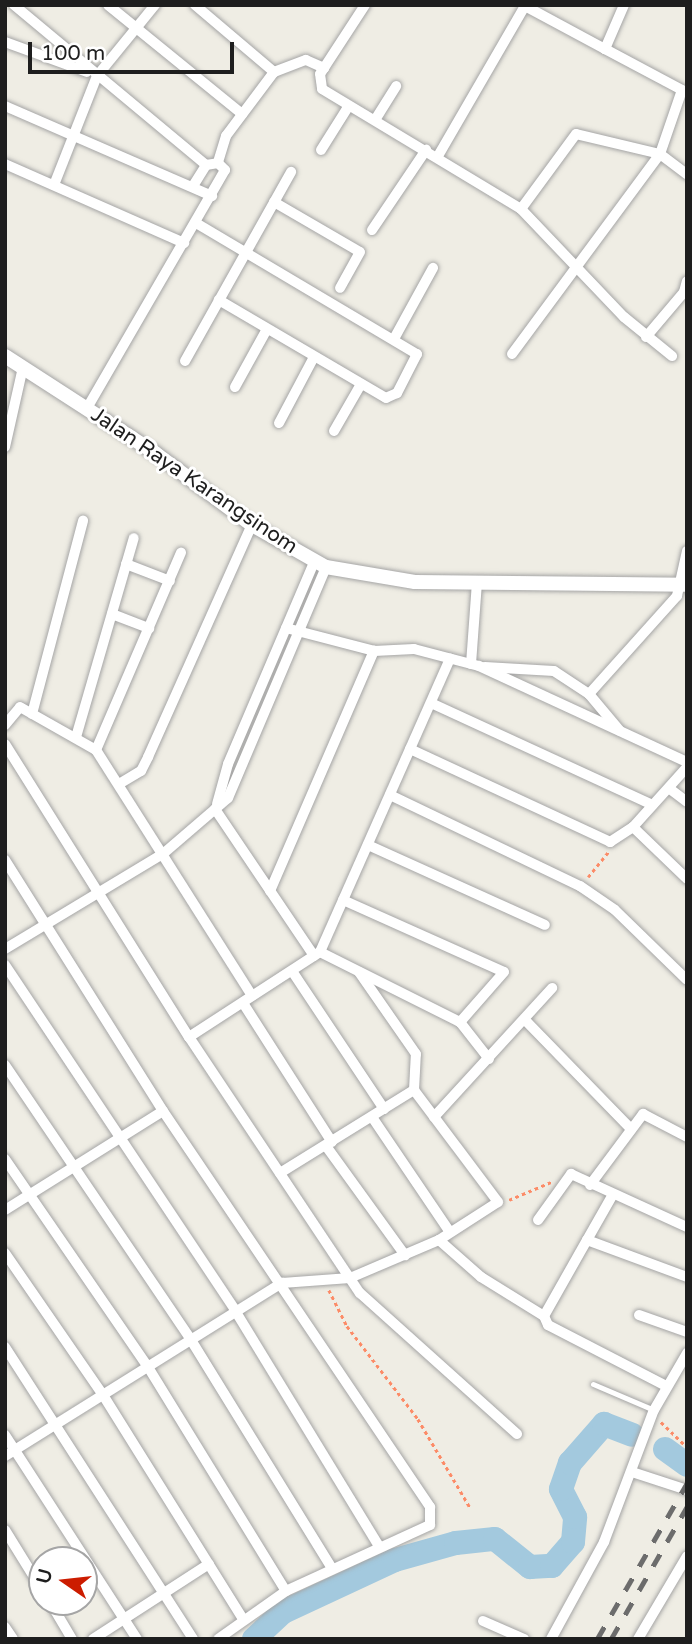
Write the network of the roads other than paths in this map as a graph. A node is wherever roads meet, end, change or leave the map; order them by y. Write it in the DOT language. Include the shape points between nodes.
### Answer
graph roads {
  1 [pos="14,5"];
  2 [pos="108,5"];
  3 [pos="155,5"];
  4 [pos="195,5"];
  5 [pos="365,5"];
  6 [pos="624,5"];
  7 [pos="525,6"];
  8 [pos="136,28"];
  9 [pos="5,42"];
  10 [pos="605,49"];
  11 [pos="324,68"];
  12 [pos="274,72"];
  13 [pos="97,76"];
  14 [pos="685,85"];
  15 [pos="396,86"];
  16 [pos="5,106"];
  17 [pos="348,107"];
  18 [pos="242,114"];
  19 [pos="376,120"];
  20 [pos="76,135"];
  21 [pos="321,150"];
  22 [pos="426,150"];
  23 [pos="660,154"];
  24 [pos="438,156"];
  25 [pos="5,164"];
  26 [pos="212,164"];
  27 [pos="291,172"];
  28 [pos="687,174"];
  29 [pos="54,185"];
  30 [pos="193,186"];
  31 [pos="212,196"];
  32 [pos="274,202"];
  33 [pos="521,209"];
  34 [pos="196,223"];
  35 [pos="372,230"];
  36 [pos="184,243"];
  37 [pos="246,252"];
  38 [pos="578,265"];
  39 [pos="433,268"];
  40 [pos="687,281"];
  41 [pos="340,288"];
  42 [pos="219,300"];
  43 [pos="267,329"];
  44 [pos="395,337"];
  45 [pos="646,337"];
  46 [pos="512,354"];
  47 [pos="5,356"];
  48 [pos="672,356"];
  49 [pos="314,357"];
  50 [pos="185,361"];
  51 [pos="23,367"];
  52 [pos="361,384"];
  53 [pos="236,387"];
  54 [pos="87,408"];
  55 [pos="279,422"];
  56 [pos="334,431"];
  57 [pos="5,447"];
  58 [pos="83,521"];
  59 [pos="252,526"];
  60 [pos="134,538"];
  61 [pos="687,551"];
  62 [pos="181,553"];
  63 [pos="126,564"];
  64 [pos="320,564"];
  65 [pos="170,581"];
  66 [pos="477,582"];
  67 [pos="684,585"];
  68 [pos="112,614"];
  69 [pos="149,628"];
  70 [pos="286,628"];
  71 [pos="299,632"];
  72 [pos="374,651"];
  73 [pos="450,658"];
  74 [pos="475,665"];
  75 [pos="589,695"];
  76 [pos="431,703"];
  77 [pos="32,714"];
  78 [pos="5,725"];
  79 [pos="623,735"];
  80 [pos="76,737"];
  81 [pos="5,744"];
  82 [pos="410,749"];
  83 [pos="96,750"];
  84 [pos="687,765"];
  85 [pos="119,784"];
  86 [pos="670,789"];
  87 [pos="390,795"];
  88 [pos="687,802"];
  89 [pos="653,805"];
  90 [pos="216,807"];
  91 [pos="633,827"];
  92 [pos="368,845"];
  93 [pos="164,853"];
  94 [pos="5,860"];
  95 [pos="687,879"];
  96 [pos="97,891"];
  97 [pos="270,891"];
  98 [pos="343,900"];
  99 [pos="47,925"];
  100 [pos="545,925"];
  101 [pos="5,950"];
  102 [pos="317,954"];
  103 [pos="5,965"];
  104 [pos="292,971"];
  105 [pos="359,971"];
  106 [pos="687,980"];
  107 [pos="552,988"];
  108 [pos="247,1000"];
  109 [pos="526,1021"];
  110 [pos="460,1022"];
  111 [pos="189,1037"];
  112 [pos="489,1059"];
  113 [pos="5,1065"];
  114 [pos="414,1090"];
  115 [pos="384,1110"];
  116 [pos="163,1111"];
  117 [pos="372,1117"];
  118 [pos="434,1117"];
  119 [pos="631,1129"];
  120 [pos="687,1137"];
  121 [pos="118,1140"];
  122 [pos="329,1144"];
  123 [pos="5,1159"];
  124 [pos="73,1166"];
  125 [pos="280,1173"];
  126 [pos="590,1185"];
  127 [pos="29,1196"];
  128 [pos="612,1196"];
  129 [pos="5,1210"];
  130 [pos="538,1220"];
  131 [pos="687,1227"];
  132 [pos="450,1232"];
  133 [pos="439,1240"];
  134 [pos="587,1240"];
  135 [pos="5,1254"];
  136 [pos="405,1255"];
  137 [pos="687,1277"];
  138 [pos="350,1278"];
  139 [pos="282,1283"];
  140 [pos="236,1312"];
  141 [pos="639,1315"];
  142 [pos="544,1316"];
  143 [pos="687,1332"];
  144 [pos="191,1340"];
  145 [pos="5,1348"];
  146 [pos="687,1353"];
  147 [pos="148,1367"];
  148 [pos="593,1384"];
  149 [pos="666,1386"];
  150 [pos="103,1395"];
  151 [pos="654,1410"];
  152 [pos="58,1423"];
  153 [pos="517,1434"];
  154 [pos="5,1435"];
  155 [pos="10,1453"];
  156 [pos="632,1472"];
  157 [pos="687,1490"];
  158 [pos="5,1530"];
  159 [pos="379,1546"];
  160 [pos="687,1556"];
  161 [pos="209,1564"];
  162 [pos="28,1567"];
  163 [pos="332,1568"];
  164 [pos="286,1591"];
  165 [pos="165,1592"];
  166 [pos="58,1616"];
  167 [pos="124,1619"];
  168 [pos="243,1619"];
  169 [pos="483,1621"];
  170 [pos="5,1627"];
  171 [pos="13,1639"];
  172 [pos="72,1639"];
  173 [pos="93,1639"];
  174 [pos="137,1639"];
  175 [pos="193,1639"];
  176 [pos="218,1639"];
  177 [pos="524,1639"];
  178 [pos="551,1639"];
  179 [pos="638,1639"];
  1 -- 13 [label="street"];
  2 -- 8 [label="street"];
  3 -- 8 [label="street"];
  4 -- 12 [label="street"];
  5 -- 11 [label="street"];
  6 -- 10 [label="street"];
  7 -- 10 [label="street"];
  7 -- 24 [label="street"];
  8 -- 13 [label="street"];
  8 -- 18 [label="street"];
  9 -- 13 [label="street"];
  10 -- 14 [label="street"];
  11 -- 12 [label="street" via="306,60"];
  11 -- 17 [label="street" via="319,84"];
  12 -- 18 [label="street"];
  13 -- 20 [label="street"];
  13 -- 26 [label="street"];
  14 -- 23 [label="street"];
  15 -- 19 [label="street"];
  16 -- 20 [label="street"];
  17 -- 19 [label="street"];
  17 -- 21 [label="street"];
  18 -- 26 [label="street"];
  19 -- 22 [label="street"];
  20 -- 29 [label="street"];
  20 -- 30 [label="street"];
  22 -- 24 [label="street"];
  22 -- 35 [label="street"];
  23 -- 28 [label="street"];
  23 -- 33 [label="street" via="576,134"];
  23 -- 38 [label="street"];
  24 -- 33 [label="street"];
  25 -- 29 [label="street"];
  26 -- 30 [label="street"];
  26 -- 31 [label="street" via="225,175"];
  27 -- 32 [label="street"];
  29 -- 36 [label="street"];
  30 -- 31 [label="street"];
  31 -- 34 [label="street"];
  32 -- 37 [label="street"];
  32 -- 41 [label="street" via="360,252"];
  33 -- 38 [label="street"];
  34 -- 36 [label="street"];
  34 -- 37 [label="street"];
  36 -- 54 [label="street"];
  37 -- 42 [label="street"];
  37 -- 44 [label="street"];
  38 -- 45 [label="street"];
  38 -- 46 [label="street"];
  39 -- 44 [label="street"];
  40 -- 45 [label="street" via="684,292"];
  42 -- 43 [label="street"];
  42 -- 50 [label="street"];
  43 -- 49 [label="street"];
  43 -- 53 [label="street"];
  44 -- 52 [label="street" via="417,354 397,393 386,398"];
  45 -- 48 [label="street"];
  47 -- 51 [label="street, Jalan Raya Karangsinom"];
  49 -- 52 [label="street"];
  49 -- 55 [label="street"];
  51 -- 54 [label="street, Jalan Raya Karangsinom"];
  51 -- 57 [label="street"];
  52 -- 56 [label="street"];
  54 -- 59 [label="street, Jalan Raya Karangsinom"];
  58 -- 77 [label="street"];
  59 -- 64 [label="street, Jalan Raya Karangsinom"];
  59 -- 85 [label="street" via="141,771"];
  60 -- 63 [label="street"];
  61 -- 67 [label="street"];
  62 -- 65 [label="street"];
  63 -- 65 [label="street"];
  63 -- 68 [label="street"];
  64 -- 66 [label="street, Jalan Raya Karangsinom" via="387,580"];
  64 -- 70 [label="street"];
  64 -- 71 [label="street"];
  65 -- 69 [label="street"];
  66 -- 67 [label="street, Jalan Raya Karangsinom"];
  66 -- 74 [label="street"];
  67 -- 75 [label="street" via="652,629"];
  68 -- 69 [label="street"];
  68 -- 80 [label="street"];
  69 -- 83 [label="street"];
  70 -- 71 [label="street"];
  70 -- 90 [label="street" via="219,784"];
  71 -- 72 [label="street"];
  71 -- 90 [label="street" via="228,798"];
  72 -- 73 [label="street" via="414,649"];
  72 -- 97 [label="street"];
  73 -- 74 [label="street"];
  73 -- 76 [label="street"];
  74 -- 75 [label="street" via="554,671"];
  74 -- 79 [label="street"];
  75 -- 79 [label="street"];
  76 -- 82 [label="street"];
  76 -- 89 [label="street"];
  77 -- 78 [label="street" via="16,707"];
  77 -- 80 [label="street"];
  79 -- 84 [label="street"];
  80 -- 83 [label="street"];
  81 -- 96 [label="street"];
  82 -- 87 [label="street"];
  82 -- 91 [label="street" via="617,842"];
  83 -- 85 [label="street"];
  84 -- 86 [label="street"];
  85 -- 93 [label="street"];
  86 -- 88 [label="street"];
  86 -- 89 [label="street"];
  87 -- 92 [label="street"];
  87 -- 106 [label="street" via="580,886 615,910"];
  89 -- 91 [label="street"];
  90 -- 93 [label="street"];
  90 -- 97 [label="street"];
  91 -- 95 [label="street"];
  92 -- 98 [label="street"];
  92 -- 100 [label="street"];
  93 -- 96 [label="street"];
  93 -- 108 [label="street"];
  94 -- 99 [label="street"];
  96 -- 99 [label="street"];
  96 -- 111 [label="street"];
  97 -- 102 [label="street"];
  98 -- 102 [label="street"];
  98 -- 110 [label="street" via="504,972"];
  99 -- 101 [label="street"];
  99 -- 116 [label="street"];
  102 -- 104 [label="street"];
  102 -- 105 [label="street"];
  103 -- 121 [label="street"];
  104 -- 108 [label="street"];
  104 -- 115 [label="street"];
  105 -- 110 [label="street"];
  105 -- 114 [label="street" via="416,1054"];
  107 -- 109 [label="street"];
  108 -- 111 [label="street"];
  108 -- 122 [label="street"];
  109 -- 112 [label="street"];
  109 -- 119 [label="street"];
  110 -- 112 [label="street"];
  111 -- 125 [label="street"];
  112 -- 118 [label="street"];
  113 -- 124 [label="street"];
  114 -- 115 [label="street"];
  114 -- 118 [label="street"];
  115 -- 117 [label="street"];
  116 -- 121 [label="street"];
  116 -- 139 [label="street"];
  117 -- 122 [label="street"];
  117 -- 132 [label="street"];
  118 -- 132 [label="street" via="498,1202"];
  119 -- 120 [label="street" via="643,1114 652,1115"];
  119 -- 126 [label="street"];
  121 -- 124 [label="street"];
  121 -- 140 [label="street"];
  122 -- 125 [label="street"];
  122 -- 136 [label="street"];
  123 -- 127 [label="street"];
  124 -- 127 [label="street"];
  124 -- 144 [label="street"];
  125 -- 138 [label="street"];
  126 -- 128 [label="street"];
  126 -- 130 [label="street" via="571,1174"];
  127 -- 129 [label="street"];
  127 -- 147 [label="street"];
  128 -- 131 [label="street"];
  128 -- 134 [label="street"];
  132 -- 133 [label="street"];
  133 -- 136 [label="street"];
  133 -- 142 [label="street" via="481,1277"];
  134 -- 137 [label="street"];
  134 -- 142 [label="street"];
  135 -- 150 [label="street"];
  136 -- 138 [label="street"];
  138 -- 139 [label="street"];
  138 -- 153 [label="street" via="418,1348"];
  139 -- 140 [label="street"];
  139 -- 159 [label="street" via="375,1433 430,1507 430,1525"];
  140 -- 144 [label="street"];
  140 -- 159 [label="street"];
  141 -- 143 [label="street"];
  142 -- 149 [label="street" via="548,1325"];
  144 -- 147 [label="street"];
  144 -- 163 [label="street"];
  145 -- 152 [label="street"];
  146 -- 149 [label="street"];
  147 -- 150 [label="street"];
  147 -- 164 [label="street"];
  148 -- 151 [label="lane"];
  149 -- 151 [label="street"];
  150 -- 152 [label="street"];
  150 -- 161 [label="street"];
  151 -- 156 [label="street"];
  152 -- 155 [label="street"];
  152 -- 165 [label="street"];
  154 -- 155 [label="street"];
  155 -- 167 [label="street"];
  156 -- 157 [label="street"];
  156 -- 178 [label="street" via="604,1542"];
  158 -- 162 [label="street"];
  159 -- 163 [label="street"];
  160 -- 179 [label="street"];
  161 -- 165 [label="street"];
  161 -- 168 [label="street"];
  163 -- 164 [label="street"];
  164 -- 168 [label="street"];
  165 -- 167 [label="street"];
  165 -- 175 [label="street"];
  166 -- 172 [label="street"];
  167 -- 173 [label="street"];
  167 -- 174 [label="street"];
  168 -- 176 [label="street"];
  169 -- 177 [label="street"];
  170 -- 171 [label="street"];
}
